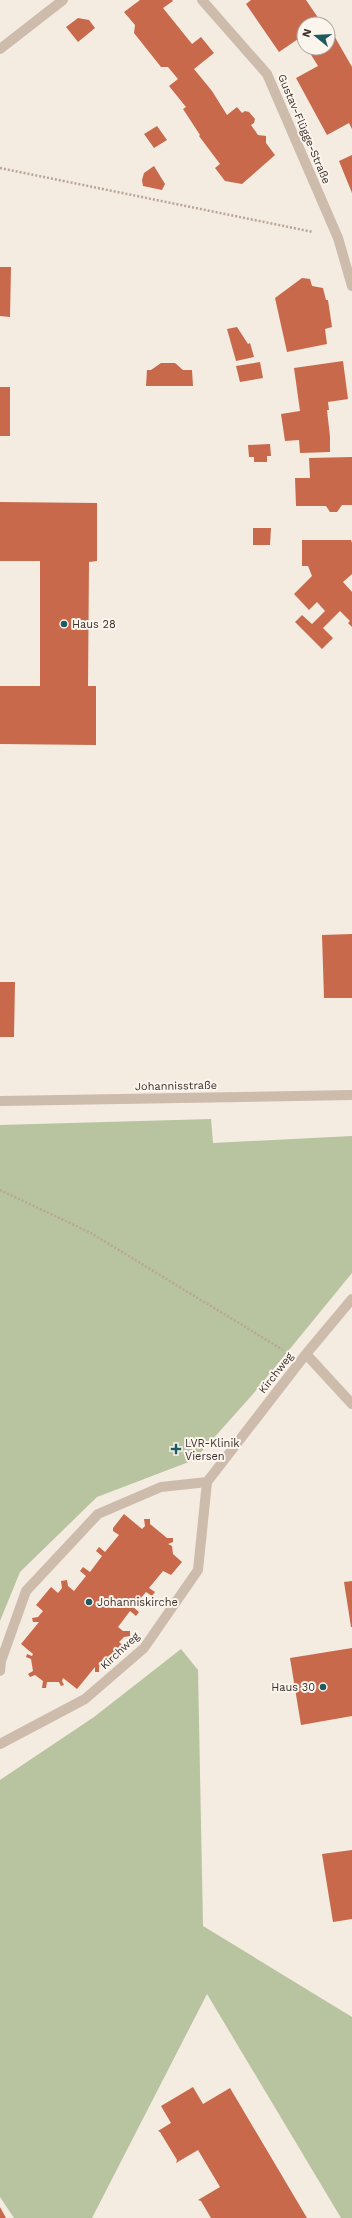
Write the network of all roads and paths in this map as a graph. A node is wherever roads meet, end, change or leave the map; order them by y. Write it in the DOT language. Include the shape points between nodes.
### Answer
graph roads {
  1 [pos="63,0"];
  2 [pos="202,0"];
  3 [pos="0,49"];
  4 [pos="0,168"];
  5 [pos="338,238"];
  6 [pos="352,286"];
  7 [pos="352,1095"];
  8 [pos="0,1101"];
  9 [pos="0,1190"];
  10 [pos="352,1299"];
  11 [pos="303,1358"];
  12 [pos="352,1404"];
  13 [pos="207,1482"];
  14 [pos="0,1671"];
  15 [pos="0,1744"];
  1 -- 3 [label="street"];
  2 -- 5 [label="street, Gustav-Flügge-Straße" via="267,74"];
  4 -- 5 [label="path"];
  5 -- 6 [label="street, Gustav-Flügge-Straße"];
  7 -- 8 [label="street, Johannisstraße"];
  9 -- 11 [label="path" via="91,1233"];
  10 -- 11 [label="street, Kirchweg"];
  11 -- 12 [label="street"];
  11 -- 13 [label="street, Kirchweg"];
  13 -- 14 [label="street" via="161,1487 98,1514 26,1591 1,1661"];
  13 -- 15 [label="street, Kirchweg" via="198,1570 144,1648 85,1699"];
}
